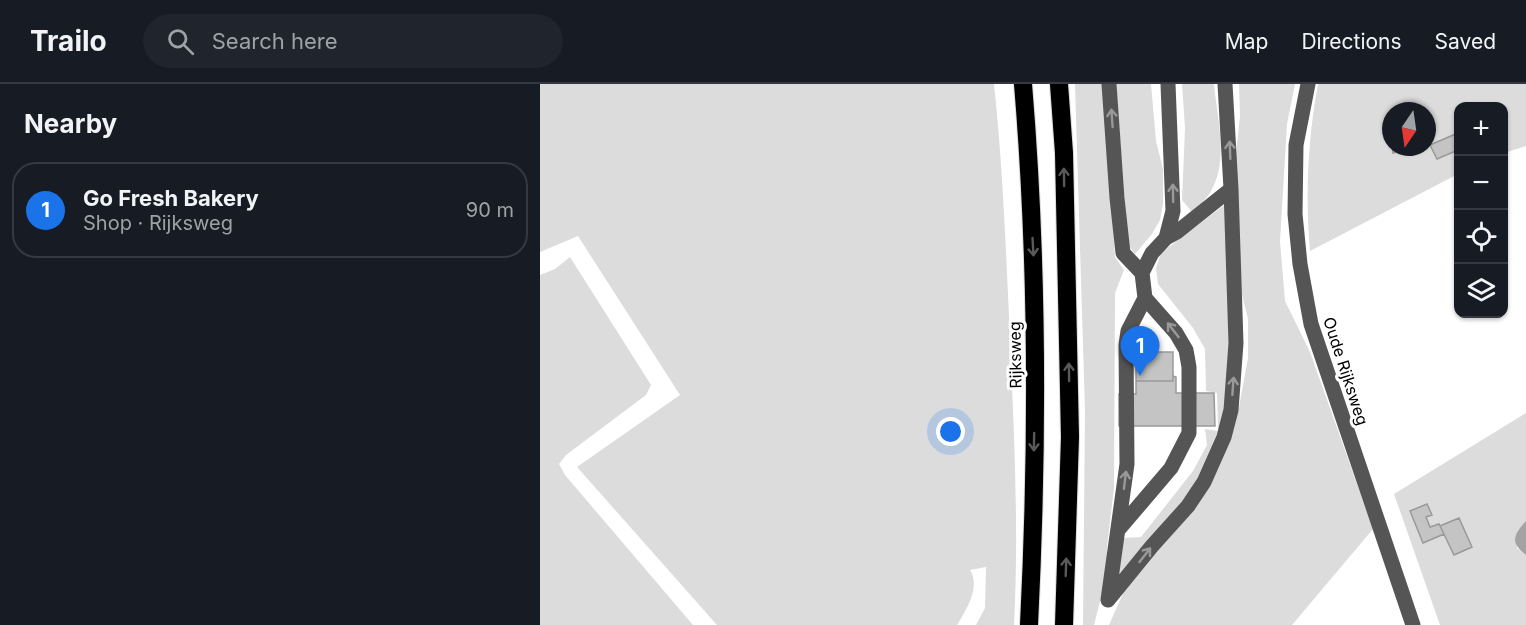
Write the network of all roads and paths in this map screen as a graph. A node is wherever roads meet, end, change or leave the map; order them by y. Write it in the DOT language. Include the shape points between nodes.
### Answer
graph roads {
  1 [pos="1023,84"];
  2 [pos="1059,84"];
  3 [pos="1109,84"];
  4 [pos="1168,84"];
  5 [pos="1225,84"];
  6 [pos="1308,84"];
  7 [pos="1232,189"];
  8 [pos="1166,238"];
  9 [pos="1142,273"];
  10 [pos="1145,298"];
  11 [pos="1119,529"];
  12 [pos="1029,625"];
  13 [pos="1064,625"];
  14 [pos="1413,625"];
  1 -- 12 [label="highway, Rijksweg, one-way" via="1033,253"];
  13 -- 2 [label="highway, one-way" via="1070,437"];
  9 -- 3 [label="street, one-way" via="1123,253"];
  8 -- 4 [label="street, one-way" via="1173,211"];
  7 -- 5 [label="street, one-way"];
  6 -- 14 [label="street, Oude Rijksweg" via="1296,145 1294,203 1311,324"];
  7 -- 8 [label="street"];
  11 -- 7 [label="street, one-way" via="1108,600 1188,506 1204,482 1224,437 1231,410 1236,343"];
  8 -- 9 [label="street" via="1152,253"];
  9 -- 10 [label="street"];
  11 -- 10 [label="street, one-way" via="1127,464 1126,345 1128,331"];
  11 -- 10 [label="street, one-way" via="1171,468 1189,433 1186,350"];
}
